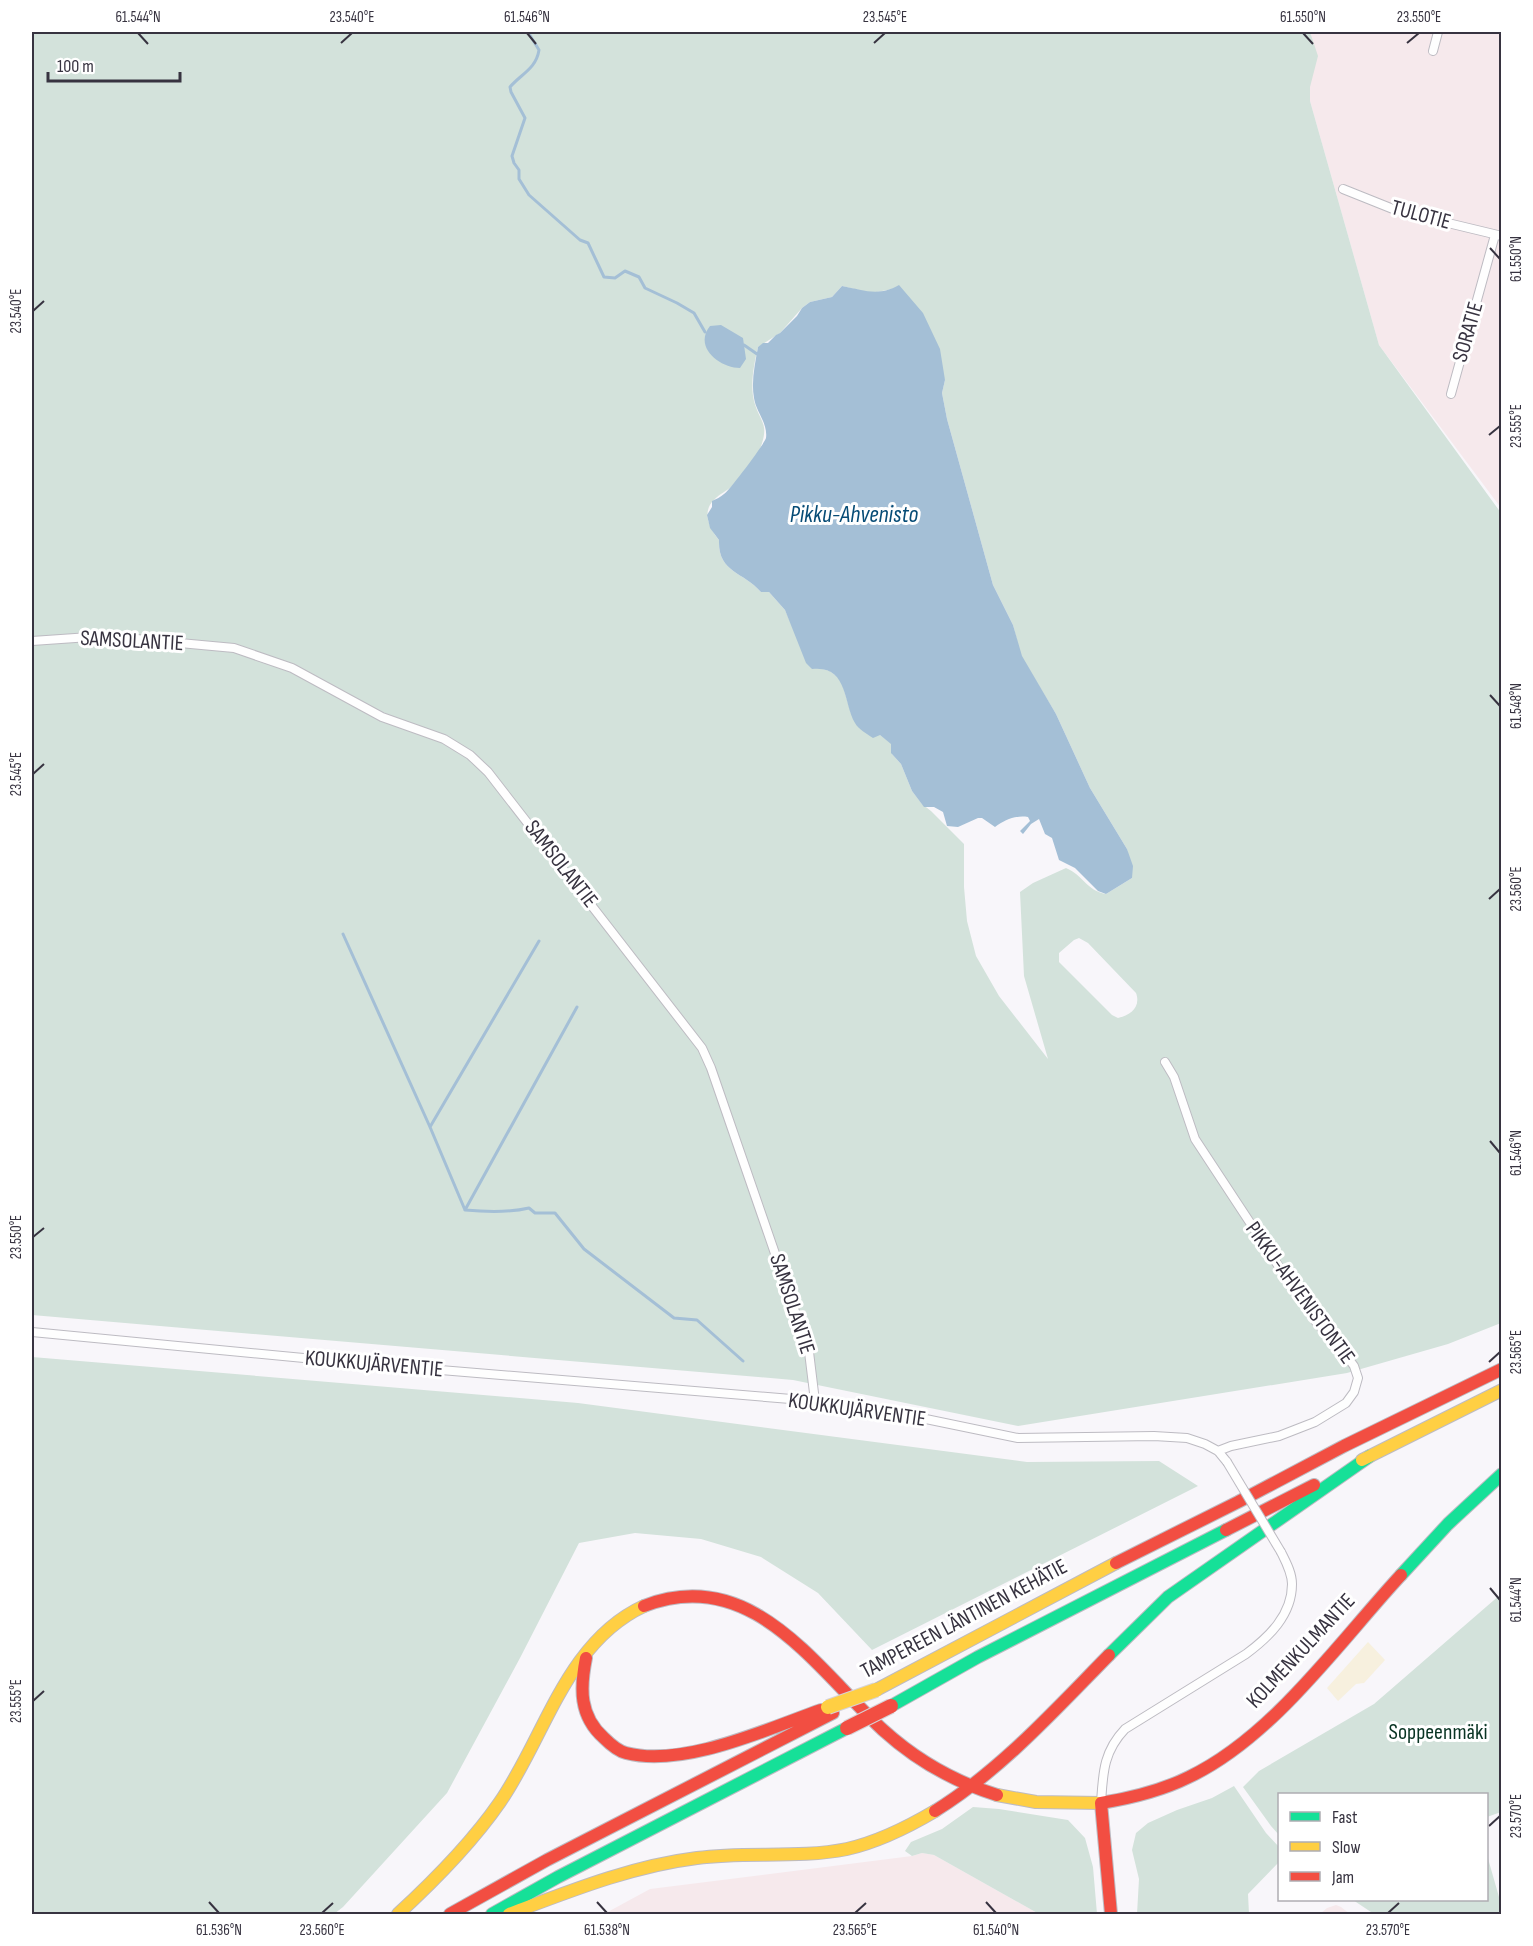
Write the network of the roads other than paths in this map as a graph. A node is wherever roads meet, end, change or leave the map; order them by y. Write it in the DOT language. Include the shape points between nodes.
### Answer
graph roads {
  1 [pos="1438,32"];
  2 [pos="1433,51"];
  3 [pos="1343,189"];
  4 [pos="1498,235"];
  5 [pos="1451,394"];
  6 [pos="32,641"];
  7 [pos="1165,1062"];
  8 [pos="32,1332"];
  9 [pos="1502,1369"];
  10 [pos="1502,1390"];
  11 [pos="815,1401"];
  12 [pos="1218,1451"];
  13 [pos="1370,1456"];
  14 [pos="1502,1474"];
  15 [pos="587,1652"];
  16 [pos="830,1710"];
  17 [pos="971,1787"];
  18 [pos="1101,1803"];
  19 [pos="398,1914"];
  20 [pos="450,1914"];
  21 [pos="492,1914"];
  22 [pos="509,1914"];
  23 [pos="1111,1914"];
  1 -- 2 [label="street"];
  3 -- 4 [label="street, TULOTIE" via="1398,211"];
  4 -- 5 [label="street, SORATIE"];
  6 -- 11 [label="street, SAMSOLANTIE" via="104,636 234,648 292,668 382,717 444,739 488,771 702,1048 809,1352"];
  7 -- 12 [label="street, PIKKU-AHVENISTONTIE" via="1195,1139 1316,1322 1354,1366 1358,1378 1346,1403 1315,1422 1280,1436"];
  8 -- 11 [label="street, KOUKKUJÄRVENTIE"];
  9 -- 16 [label="main road, TAMPEREEN LÄNTINEN KEHÄTIE, bridge"];
  10 -- 13 [label="main road, TAMPEREEN LÄNTINEN KEHÄTIE"];
  11 -- 12 [label="street, KOUKKUJÄRVENTIE" via="1018,1438 1187,1438"];
  12 -- 18 [label="street, KOUKKUJÄRVENTIE, bridge" via="1289,1569 1292,1584 1286,1609 1277,1627 1246,1654 1114,1740 1103,1773"];
  13 -- 17 [label="main road" via="1168,1597 1046,1720"];
  13 -- 21 [label="main road, TAMPEREEN LÄNTINEN KEHÄTIE, bridge" via="978,1657"];
  14 -- 18 [label="main road, KOLMENKULMANTIE" via="1446,1525 1294,1696 1242,1741 1190,1776 1132,1798"];
  15 -- 16 [label="main road" via="582,1679 587,1717 596,1731 625,1753 651,1758 690,1753"];
  15 -- 17 [label="main road, KOLMENKULMANTIE" via="620,1619 654,1601 701,1596 738,1604 770,1621 796,1642 909,1751"];
  15 -- 19 [label="main road, KOLMENKULMANTIE" via="502,1800 455,1859"];
  16 -- 20 [label="main road, TAMPEREEN LÄNTINEN KEHÄTIE"];
  17 -- 18 [label="main road, KOLMENKULMANTIE" via="1029,1802"];
  17 -- 22 [label="main road" via="915,1823 869,1843 819,1852 697,1858 588,1884"];
  18 -- 23 [label="main road"];
}
